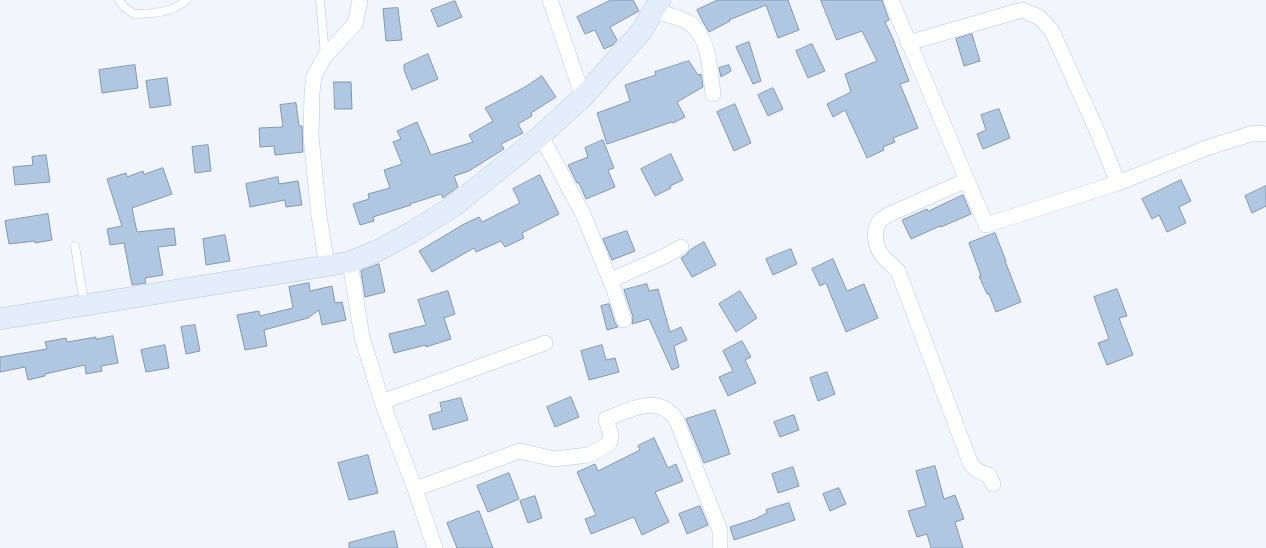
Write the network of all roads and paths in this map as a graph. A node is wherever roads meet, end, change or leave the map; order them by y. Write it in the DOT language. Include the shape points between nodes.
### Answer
graph roads {
  1 [pos="119,0"];
  2 [pos="186,0"];
  3 [pos="320,0"];
  4 [pos="360,0"];
  5 [pos="550,0"];
  6 [pos="891,0"];
  7 [pos="657,6"];
  8 [pos="908,42"];
  9 [pos="325,56"];
  10 [pos="713,94"];
  11 [pos="583,97"];
  12 [pos="1266,134"];
  13 [pos="540,136"];
  14 [pos="967,180"];
  15 [pos="1118,183"];
  16 [pos="75,246"];
  17 [pos="681,247"];
  18 [pos="350,262"];
  19 [pos="327,266"];
  20 [pos="610,280"];
  21 [pos="84,305"];
  22 [pos="0,319"];
  23 [pos="624,320"];
  24 [pos="546,342"];
  25 [pos="382,402"];
  26 [pos="993,484"];
  27 [pos="415,489"];
  28 [pos="435,548"];
  29 [pos="720,548"];
  1 -- 2 [label="lane" via="134,14 171,10"];
  3 -- 9 [label="lane"];
  4 -- 9 [label="street" via="355,24"];
  5 -- 11 [label="street"];
  6 -- 8 [label="street"];
  7 -- 10 [label="street" via="690,23 702,38 709,60"];
  7 -- 11 [label="street" via="641,32"];
  8 -- 14 [label="street"];
  8 -- 15 [label="street" via="1022,10 1039,17 1052,31"];
  9 -- 19 [label="street" via="314,76 312,136"];
  11 -- 13 [label="street"];
  12 -- 15 [label="street" via="1254,133 1209,147"];
  13 -- 18 [label="street" via="454,206 381,249"];
  13 -- 20 [label="street" via="583,214"];
  14 -- 15 [label="street" via="986,225"];
  14 -- 26 [label="street" via="882,219 876,226 877,247 898,271 970,462 978,472 989,475"];
  16 -- 21 [label="lane"];
  17 -- 20 [label="street"];
  18 -- 19 [label="street"];
  18 -- 25 [label="street" via="362,337"];
  19 -- 21 [label="street"];
  20 -- 23 [label="street"];
  21 -- 22 [label="street"];
  24 -- 25 [label="street"];
  25 -- 27 [label="street"];
  27 -- 28 [label="street"];
  27 -- 29 [label="street" via="520,451 554,459 588,455 608,444 612,435 606,419 651,404 670,411 676,419 720,530"];
}
